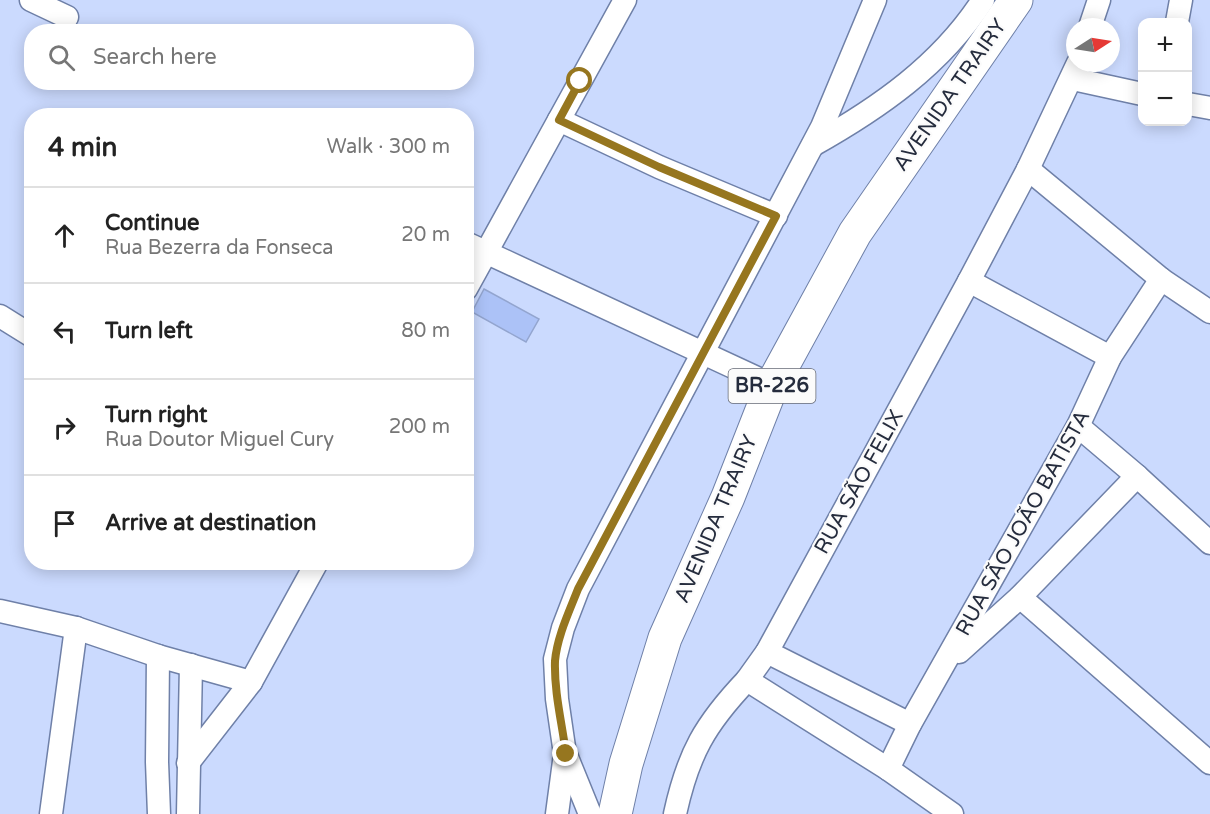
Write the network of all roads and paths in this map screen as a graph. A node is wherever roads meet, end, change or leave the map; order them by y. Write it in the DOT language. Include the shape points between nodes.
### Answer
graph roads {
  1 [pos="31,0"];
  2 [pos="625,0"];
  3 [pos="875,0"];
  4 [pos="983,0"];
  5 [pos="1016,0"];
  6 [pos="1099,0"];
  7 [pos="1181,0"];
  8 [pos="67,17"];
  9 [pos="1093,18"];
  10 [pos="1178,18"];
  11 [pos="1075,72"];
  12 [pos="1078,72"];
  13 [pos="1138,92"];
  14 [pos="1192,105"];
  15 [pos="1210,108"];
  16 [pos="559,120"];
  17 [pos="813,145"];
  18 [pos="1028,169"];
  19 [pos="776,216"];
  20 [pos="476,248"];
  21 [pos="1161,279"];
  22 [pos="969,281"];
  23 [pos="1210,312"];
  24 [pos="0,316"];
  25 [pos="24,331"];
  26 [pos="704,355"];
  27 [pos="1110,357"];
  28 [pos="772,385"];
  29 [pos="1078,426"];
  30 [pos="1137,476"];
  31 [pos="1210,543"];
  32 [pos="313,570"];
  33 [pos="1020,597"];
  34 [pos="0,611"];
  35 [pos="76,628"];
  36 [pos="767,652"];
  37 [pos="158,656"];
  38 [pos="191,665"];
  39 [pos="944,665"];
  40 [pos="747,680"];
  41 [pos="251,682"];
  42 [pos="910,724"];
  43 [pos="566,754"];
  44 [pos="1210,763"];
  45 [pos="188,764"];
  46 [pos="888,769"];
  47 [pos="51,814"];
  48 [pos="159,814"];
  49 [pos="188,814"];
  50 [pos="557,814"];
  51 [pos="590,814"];
  52 [pos="615,814"];
  53 [pos="675,814"];
  54 [pos="952,814"];
  1 -- 8 [label="street"];
  2 -- 16 [label="street"];
  3 -- 17 [label="street"];
  4 -- 17 [label="street" via="933,62 867,115"];
  5 -- 28 [label="highway, AVENIDA TRAIRY / BR-226" via="855,233"];
  6 -- 9 [label="street"];
  7 -- 10 [label="street"];
  11 -- 18 [label="street, RUA SÃO FELIX"];
  12 -- 13 [label="street"];
  14 -- 15 [label="street"];
  16 -- 19 [label="street"];
  16 -- 20 [label="street"];
  17 -- 19 [label="street"];
  18 -- 21 [label="street"];
  18 -- 22 [label="street, RUA SÃO FELIX"];
  19 -- 26 [label="street"];
  20 -- 26 [label="street"];
  21 -- 23 [label="street"];
  21 -- 27 [label="street, RUA SÃO JOÃO BATISTA"];
  22 -- 27 [label="street"];
  22 -- 36 [label="street, RUA SÃO FELIX"];
  24 -- 25 [label="street"];
  26 -- 28 [label="street"];
  26 -- 43 [label="street" via="578,589 563,628 555,659 556,699"];
  27 -- 29 [label="street, RUA SÃO JOÃO BATISTA"];
  28 -- 52 [label="highway, AVENIDA TRAIRY / BR-226" via="728,497 665,638 626,764"];
  29 -- 30 [label="street"];
  29 -- 39 [label="street, RUA SÃO JOÃO BATISTA"];
  30 -- 31 [label="street"];
  30 -- 33 [label="street"];
  32 -- 41 [label="street"];
  33 -- 39 [label="street"];
  33 -- 44 [label="street"];
  34 -- 35 [label="street"];
  35 -- 37 [label="street"];
  35 -- 47 [label="street"];
  36 -- 40 [label="street, RUA SÃO FELIX"];
  36 -- 42 [label="street"];
  37 -- 38 [label="street"];
  37 -- 48 [label="street"];
  38 -- 41 [label="street"];
  38 -- 45 [label="street"];
  39 -- 42 [label="street, RUA SÃO JOÃO BATISTA"];
  40 -- 46 [label="street"];
  40 -- 53 [label="street, RUA SÃO FELIX" via="725,702 698,742 681,785"];
  41 -- 45 [label="street"];
  42 -- 46 [label="street, RUA SÃO JOÃO BATISTA"];
  43 -- 50 [label="street"];
  43 -- 51 [label="street"];
  45 -- 49 [label="street"];
  46 -- 54 [label="street"];
}
